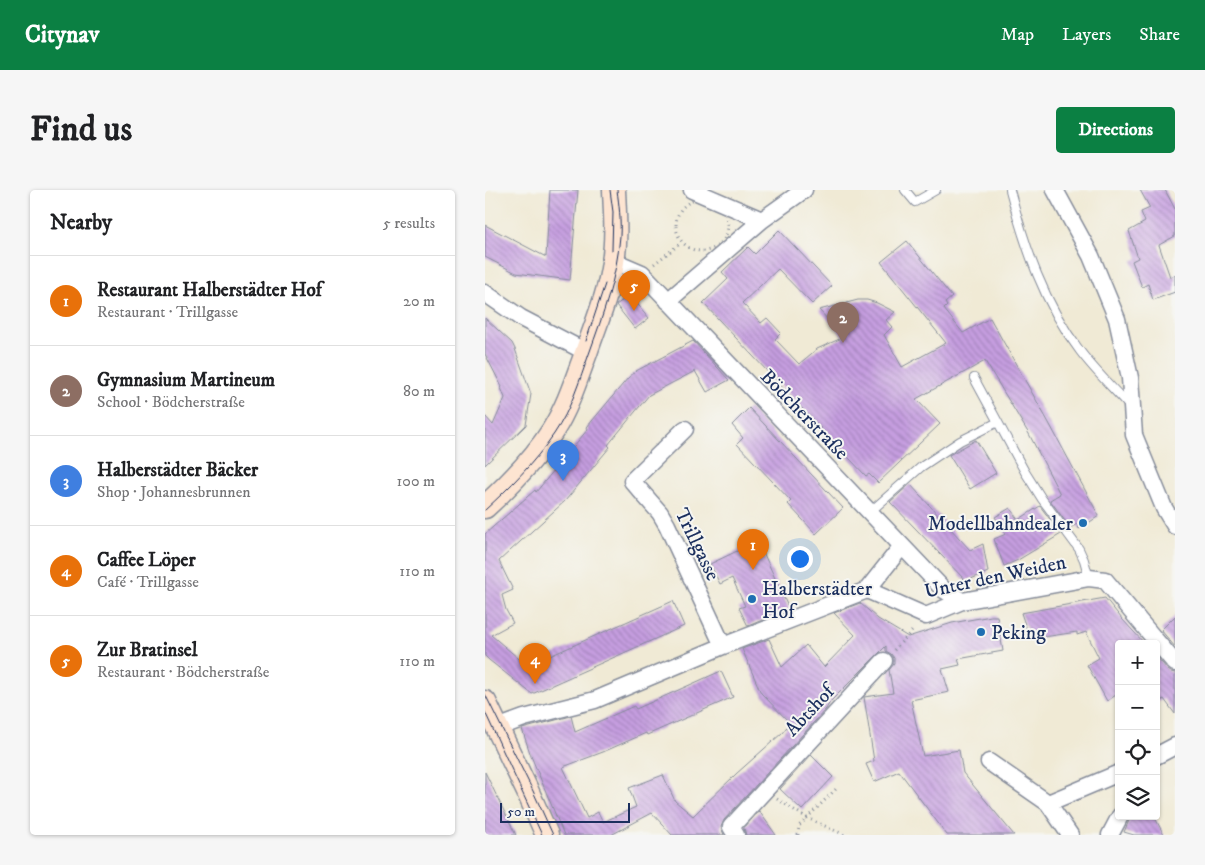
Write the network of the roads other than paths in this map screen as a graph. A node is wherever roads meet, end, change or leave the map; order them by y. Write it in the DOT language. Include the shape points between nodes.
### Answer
graph roads {
  1 [pos="614,190"];
  2 [pos="692,190"];
  3 [pos="804,190"];
  4 [pos="905,190"];
  5 [pos="936,190"];
  6 [pos="1010,190"];
  7 [pos="1055,190"];
  8 [pos="762,220"];
  9 [pos="614,261"];
  10 [pos="485,293"];
  11 [pos="668,301"];
  12 [pos="586,352"];
  13 [pos="974,378"];
  14 [pos="1132,409"];
  15 [pos="998,422"];
  16 [pos="685,429"];
  17 [pos="485,507"];
  18 [pos="869,512"];
  19 [pos="1175,526"];
  20 [pos="902,546"];
  21 [pos="1097,579"];
  22 [pos="867,590"];
  23 [pos="962,601"];
  24 [pos="723,646"];
  25 [pos="884,661"];
  26 [pos="1175,663"];
  27 [pos="485,702"];
  28 [pos="497,728"];
  29 [pos="1175,746"];
  30 [pos="1160,754"];
  31 [pos="989,762"];
  32 [pos="1115,775"];
  33 [pos="1047,802"];
  34 [pos="1118,820"];
  35 [pos="547,835"];
  36 [pos="736,835"];
  37 [pos="1069,835"];
  38 [pos="1110,835"];
  1 -- 9 [label="street"];
  2 -- 8 [label="street"];
  3 -- 8 [label="street"];
  4 -- 5 [label="lane" via="915,202"];
  6 -- 14 [label="lane" via="1026,247 1059,319 1080,352"];
  7 -- 14 [label="street" via="1091,256 1117,319 1130,378"];
  8 -- 11 [label="street"];
  9 -- 11 [label="street, Bödcherstraße" via="642,273"];
  9 -- 12 [label="street"];
  10 -- 12 [label="street" via="521,318"];
  11 -- 18 [label="street, Bödcherstraße"];
  12 -- 17 [label="street" via="572,394 553,430 525,467"];
  13 -- 15 [label="lane"];
  14 -- 19 [label="street" via="1134,436 1164,508"];
  15 -- 18 [label="lane" via="921,466"];
  15 -- 21 [label="lane" via="1042,499"];
  16 -- 24 [label="street, Trillgasse" via="632,481 667,525"];
  18 -- 20 [label="street, Bödcherstraße"];
  20 -- 22 [label="street"];
  20 -- 23 [label="street, Bödcherstraße" via="944,590"];
  21 -- 23 [label="street, Unter den Weiden"];
  21 -- 26 [label="street"];
  22 -- 23 [label="street, Unter den Weiden" via="926,616"];
  22 -- 24 [label="street"];
  24 -- 28 [label="street" via="595,700"];
  25 -- 36 [label="street, Abtshof" via="731,827"];
  27 -- 28 [label="street"];
  28 -- 35 [label="street"];
  29 -- 30 [label="street"];
  31 -- 33 [label="street"];
  32 -- 33 [label="street"];
  33 -- 37 [label="street"];
  34 -- 38 [label="street"];
}
